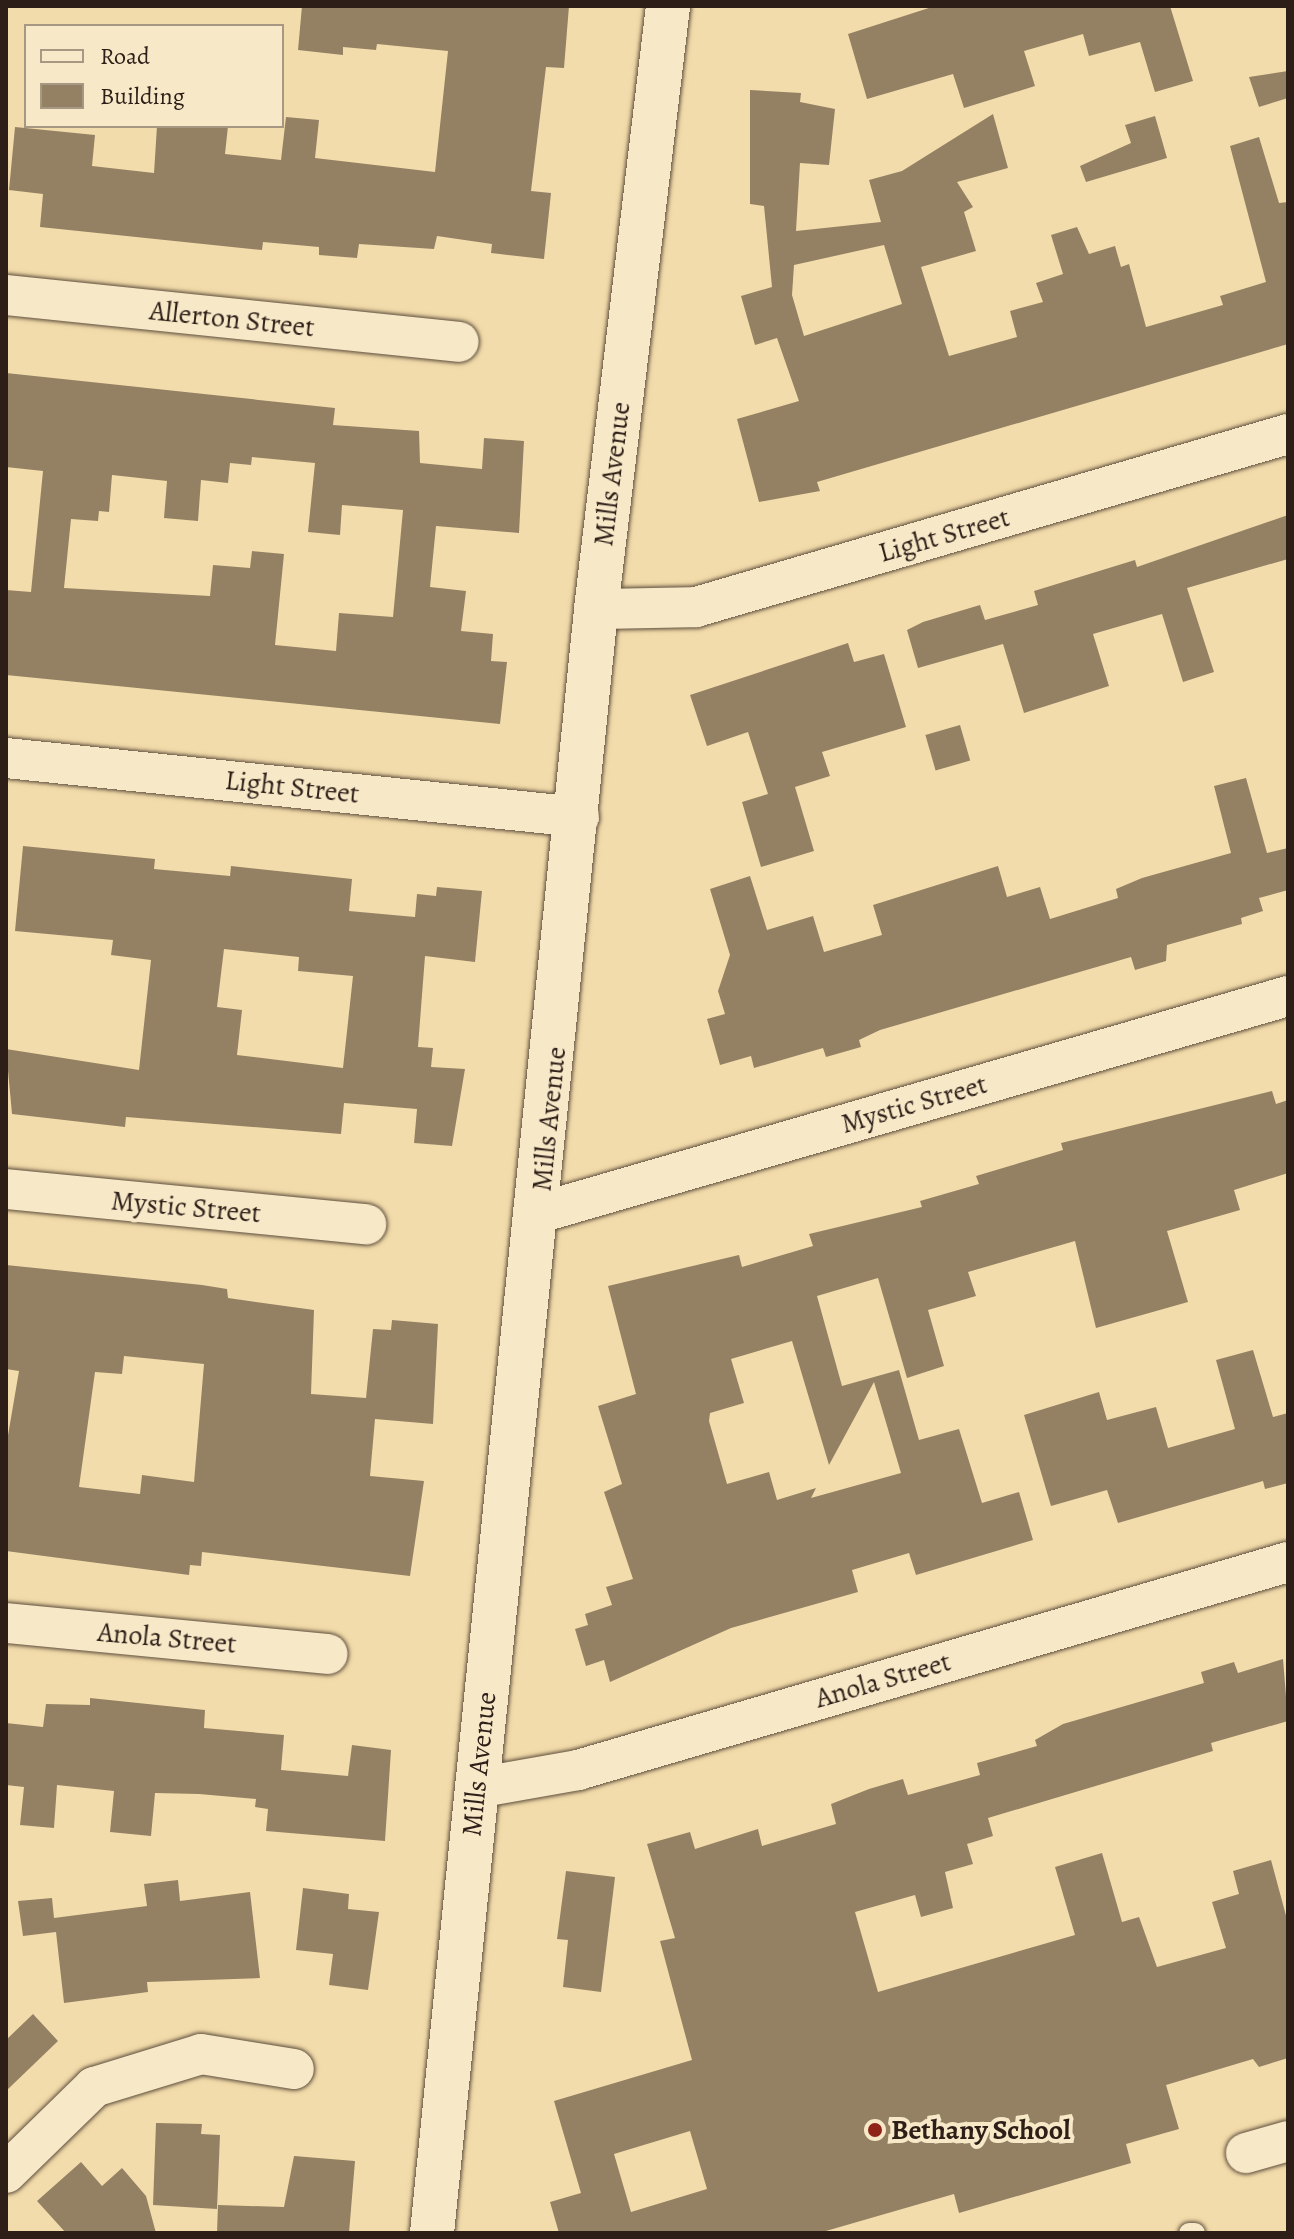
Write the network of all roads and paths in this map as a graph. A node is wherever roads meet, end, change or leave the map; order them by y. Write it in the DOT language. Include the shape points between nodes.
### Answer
graph roads {
  1 [pos="668,6"];
  2 [pos="6,295"];
  3 [pos="459,342"];
  4 [pos="1288,434"];
  5 [pos="596,609"];
  6 [pos="6,758"];
  7 [pos="579,817"];
  8 [pos="1288,996"];
  9 [pos="6,1189"];
  10 [pos="539,1213"];
  11 [pos="366,1224"];
  12 [pos="1288,1562"];
  13 [pos="6,1623"];
  14 [pos="328,1654"];
  15 [pos="476,1788"];
  16 [pos="294,2069"];
  17 [pos="1288,2141"];
  18 [pos="1246,2153"];
  19 [pos="6,2173"];
  20 [pos="432,2233"];
  21 [pos="1189,2233"];
  22 [pos="1195,2233"];
  1 -- 5 [label="main road, Mills Avenue"];
  2 -- 3 [label="street, Allerton Street"];
  4 -- 5 [label="street, Light Street" via="696,607"];
  5 -- 7 [label="main road, Mills Avenue"];
  6 -- 7 [label="street, Light Street"];
  7 -- 10 [label="main road, Mills Avenue"];
  8 -- 10 [label="street, Mystic Street"];
  9 -- 11 [label="street, Mystic Street"];
  10 -- 15 [label="main road, Mills Avenue"];
  12 -- 15 [label="street, Anola Street" via="578,1770"];
  13 -- 14 [label="street, Anola Street"];
  15 -- 20 [label="main road, Mills Avenue"];
  16 -- 19 [label="street" via="201,2054 94,2087"];
  17 -- 18 [label="street"];
  21 -- 22 [label="lane"];
}
